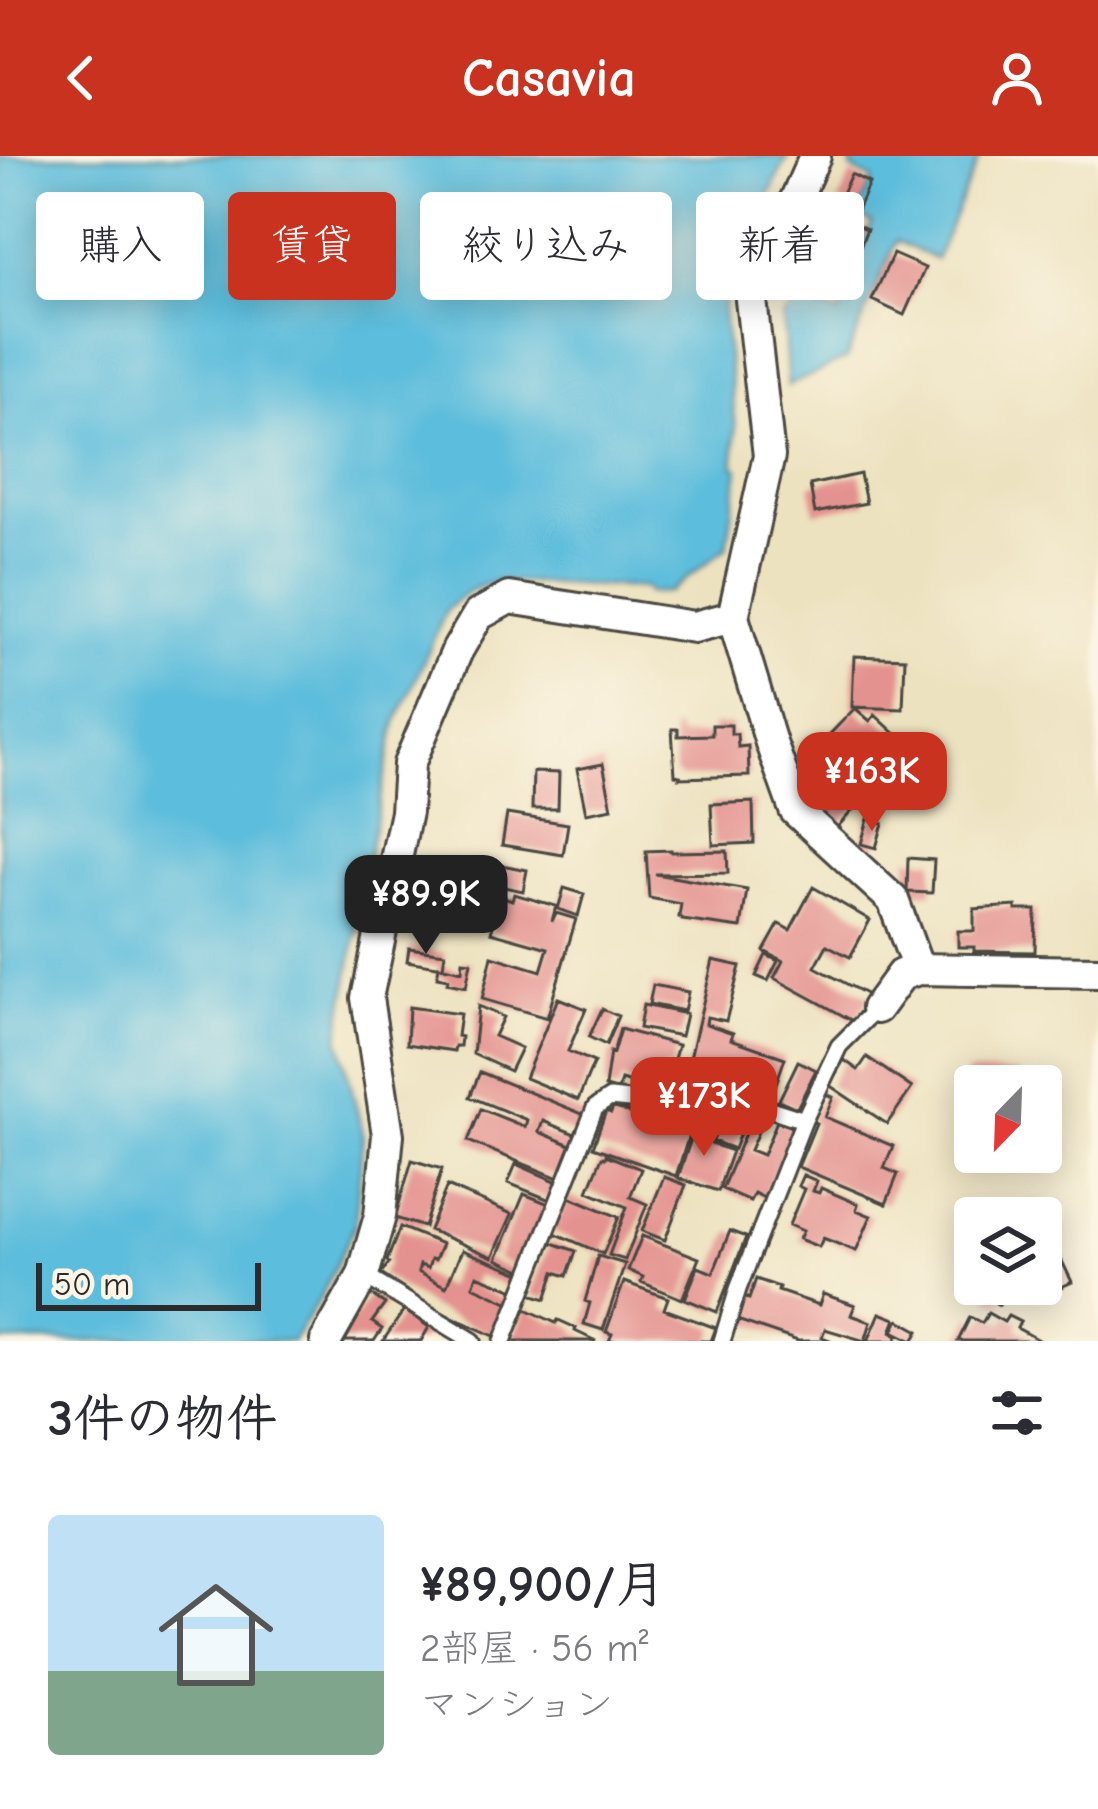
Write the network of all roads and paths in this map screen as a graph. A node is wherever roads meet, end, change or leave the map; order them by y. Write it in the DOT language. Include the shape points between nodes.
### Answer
graph roads {
  1 [pos="815,156"];
  2 [pos="733,617"];
  3 [pos="918,969"];
  4 [pos="1098,972"];
  5 [pos="877,1008"];
  6 [pos="804,1120"];
  7 [pos="363,1275"];
  8 [pos="326,1341"];
  9 [pos="472,1341"];
  10 [pos="503,1341"];
  11 [pos="722,1341"];
  1 -- 2 [label="street" via="751,300 769,456"];
  2 -- 3 [label="street" via="795,810 893,900"];
  2 -- 7 [label="street" via="694,627 509,598 478,615 457,651 409,764 367,998 388,1135 380,1216"];
  3 -- 4 [label="street"];
  3 -- 5 [label="street" via="901,975"];
  5 -- 6 [label="lane" via="839,1046"];
  6 -- 10 [label="lane" via="684,1081 658,1103 610,1098 595,1108"];
  6 -- 11 [label="lane"];
  7 -- 8 [label="street"];
  7 -- 9 [label="lane"];
}
